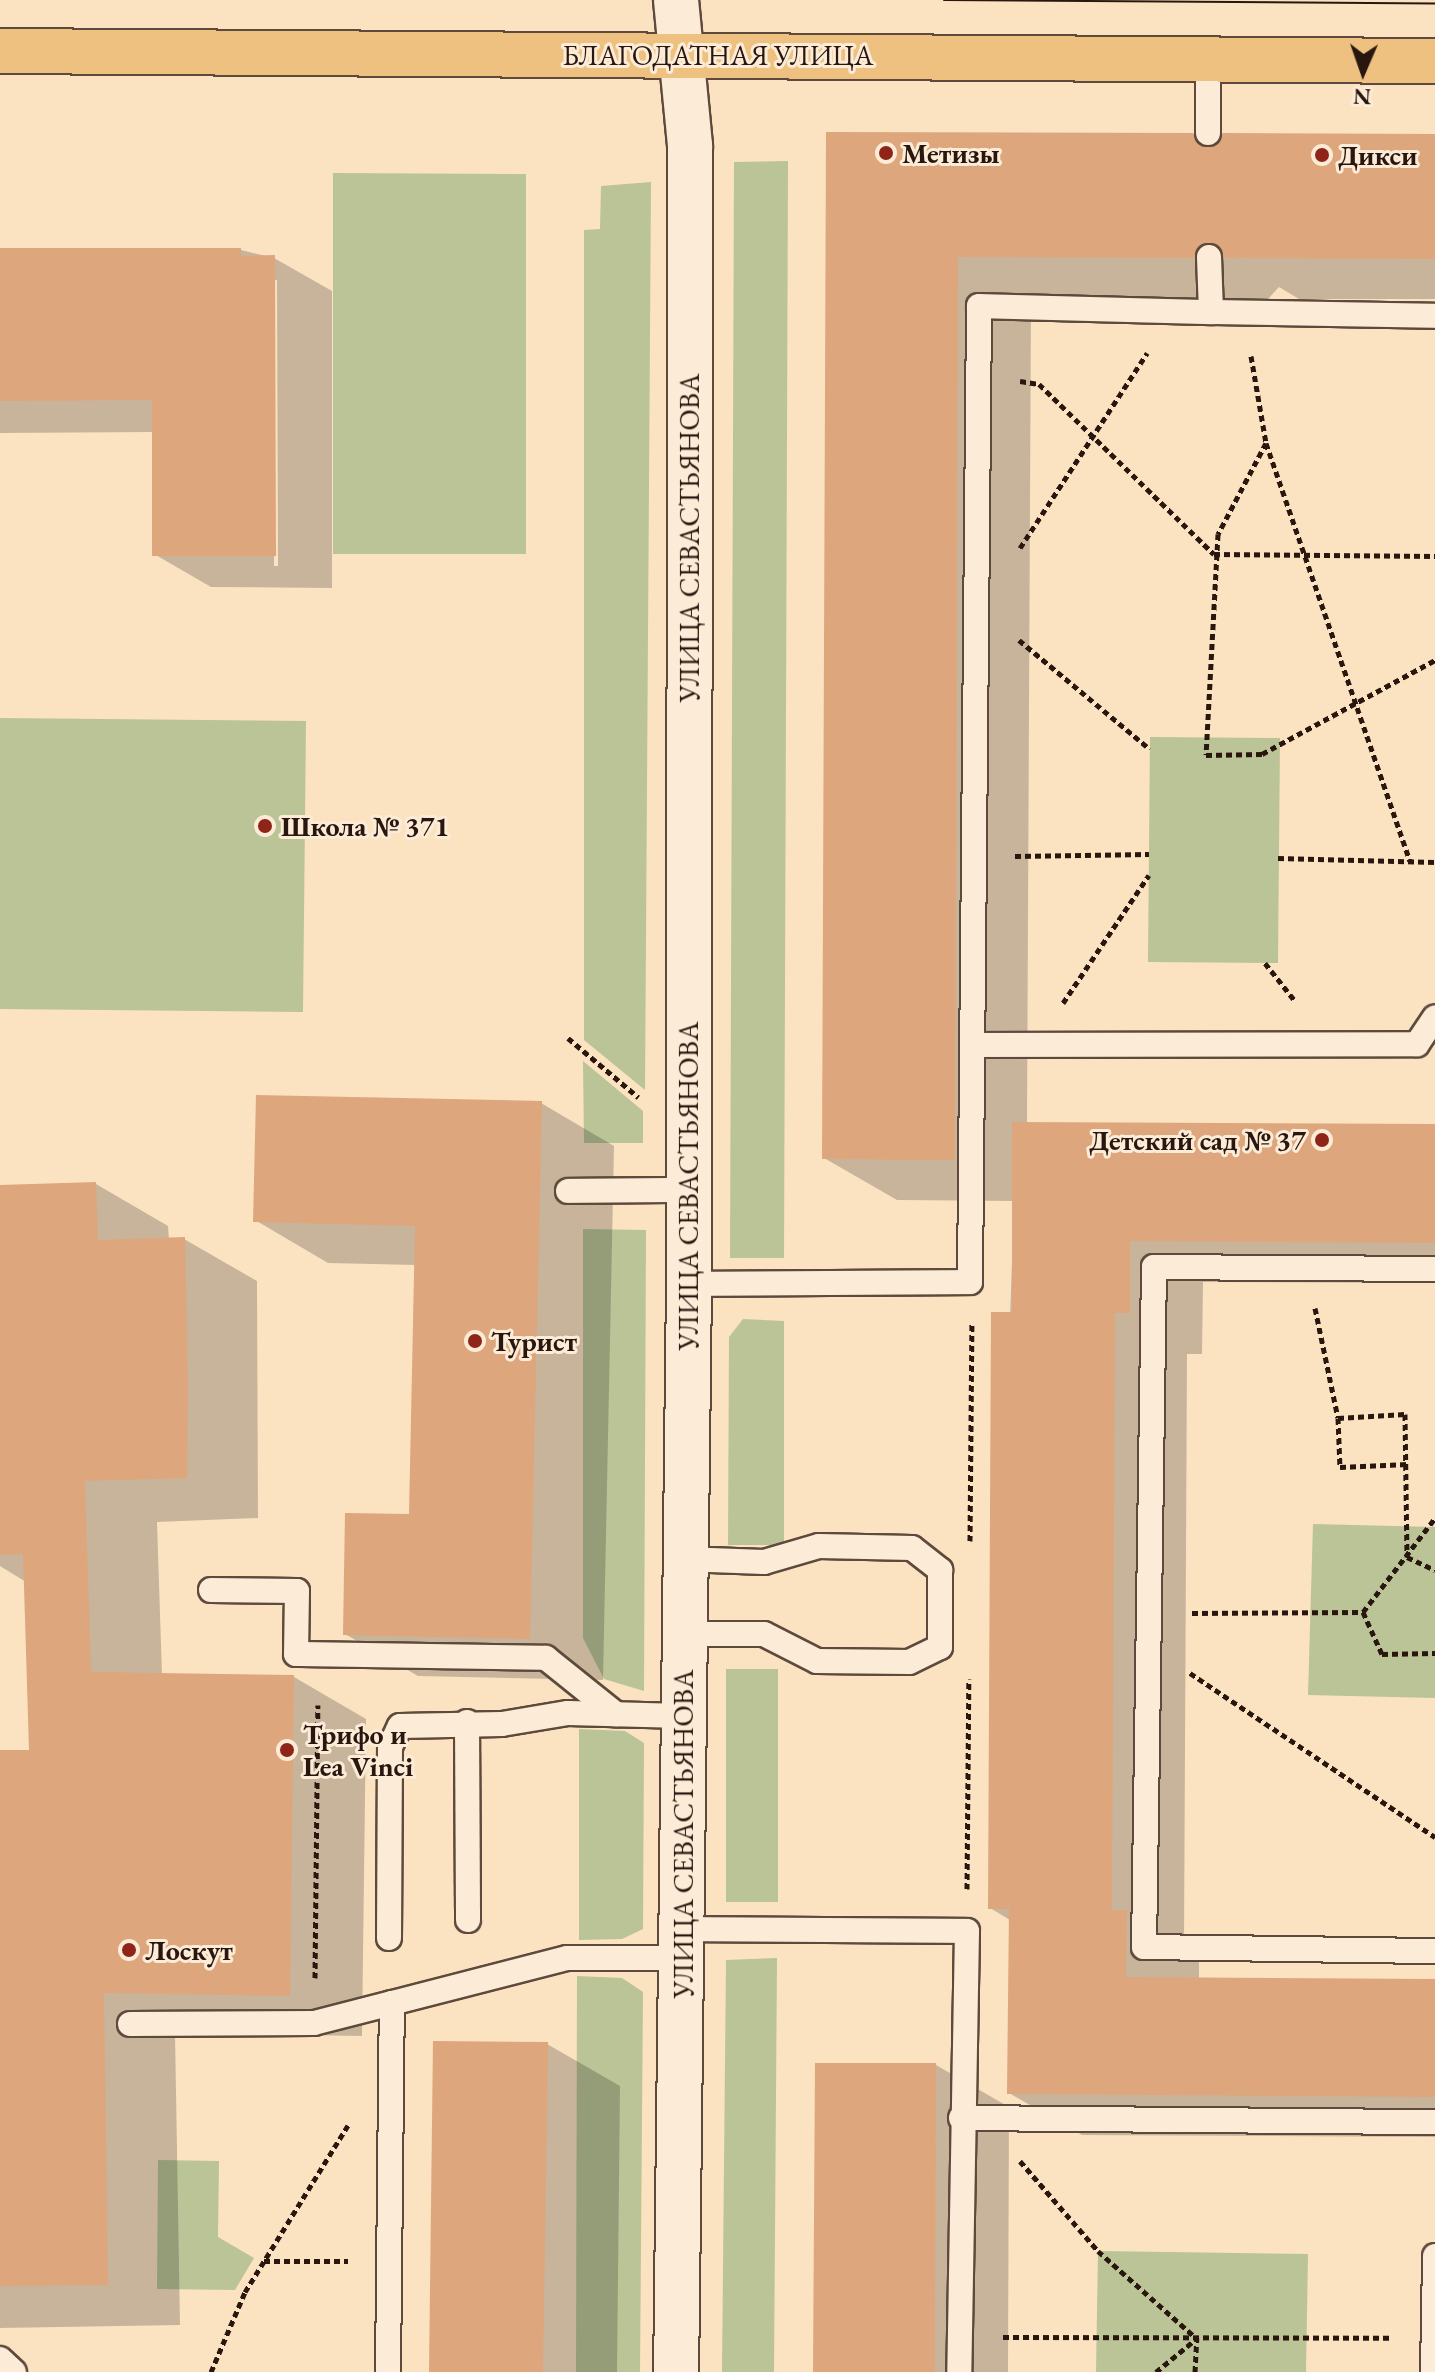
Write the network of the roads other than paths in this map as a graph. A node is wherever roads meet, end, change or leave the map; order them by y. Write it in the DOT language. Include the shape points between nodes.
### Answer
graph roads {
  1 [pos="676,0"];
  2 [pos="0,51"];
  3 [pos="681,55"];
  4 [pos="1208,59"];
  5 [pos="1435,61"];
  6 [pos="1208,133"];
  7 [pos="1209,257"];
  8 [pos="1211,312"];
  9 [pos="1435,316"];
  10 [pos="1435,1017"];
  11 [pos="976,1045"];
  12 [pos="688,1190"];
  13 [pos="568,1191"];
  14 [pos="1435,1269"];
  15 [pos="689,1284"];
  16 [pos="683,1559"];
  17 [pos="211,1590"];
  18 [pos="683,1634"];
  19 [pos="616,1714"];
  20 [pos="683,1716"];
  21 [pos="467,1722"];
  22 [pos="468,1920"];
  23 [pos="389,1938"];
  24 [pos="683,1943"];
  25 [pos="1435,1951"];
  26 [pos="392,2003"];
  27 [pos="130,2024"];
  28 [pos="972,2118"];
  29 [pos="1435,2122"];
  30 [pos="1435,2256"];
  31 [pos="1433,2338"];
  32 [pos="0,2359"];
  33 [pos="14,2372"];
  34 [pos="388,2372"];
  35 [pos="676,2372"];
  36 [pos="959,2372"];
  37 [pos="1433,2372"];
  1 -- 3 [label="street, УЛИЦА СЕВАСТЬЯНОВА"];
  2 -- 3 [label="main road, БЛАГОДАТНАЯ УЛИЦА"];
  3 -- 4 [label="main road, БЛАГОДАТНАЯ УЛИЦА"];
  3 -- 12 [label="street, УЛИЦА СЕВАСТЬЯНОВА" via="690,145"];
  4 -- 5 [label="main road, БЛАГОДАТНАЯ УЛИЦА"];
  4 -- 6 [label="lane"];
  7 -- 8 [label="lane"];
  8 -- 9 [label="lane"];
  8 -- 11 [label="lane" via="979,306"];
  10 -- 11 [label="lane" via="1417,1044"];
  11 -- 15 [label="lane" via="970,1282"];
  12 -- 13 [label="lane"];
  12 -- 15 [label="street, УЛИЦА СЕВАСТЬЯНОВА"];
  14 -- 25 [label="lane" via="1154,1267 1144,1947"];
  15 -- 16 [label="street, УЛИЦА СЕВАСТЬЯНОВА"];
  16 -- 18 [label="street, УЛИЦА СЕВАСТЬЯНОВА"];
  16 -- 18 [label="lane" via="764,1562 819,1546 912,1548 940,1570 940,1647 909,1662 817,1661 764,1634"];
  17 -- 19 [label="lane" via="297,1591 296,1654 546,1658"];
  18 -- 20 [label="street, УЛИЦА СЕВАСТЬЯНОВА"];
  19 -- 20 [label="lane"];
  19 -- 21 [label="lane"];
  20 -- 24 [label="street, УЛИЦА СЕВАСТЬЯНОВА"];
  21 -- 22 [label="lane"];
  21 -- 23 [label="lane" via="400,1726 390,1747"];
  24 -- 26 [label="lane" via="567,1958"];
  24 -- 28 [label="lane" via="967,1931"];
  24 -- 35 [label="street, УЛИЦА СЕВАСТЬЯНОВА"];
  26 -- 27 [label="lane" via="314,2023"];
  26 -- 34 [label="lane"];
  28 -- 29 [label="lane"];
  28 -- 36 [label="lane"];
  30 -- 31 [label="lane"];
  31 -- 37 [label="lane"];
  32 -- 33 [label="lane"];
}
